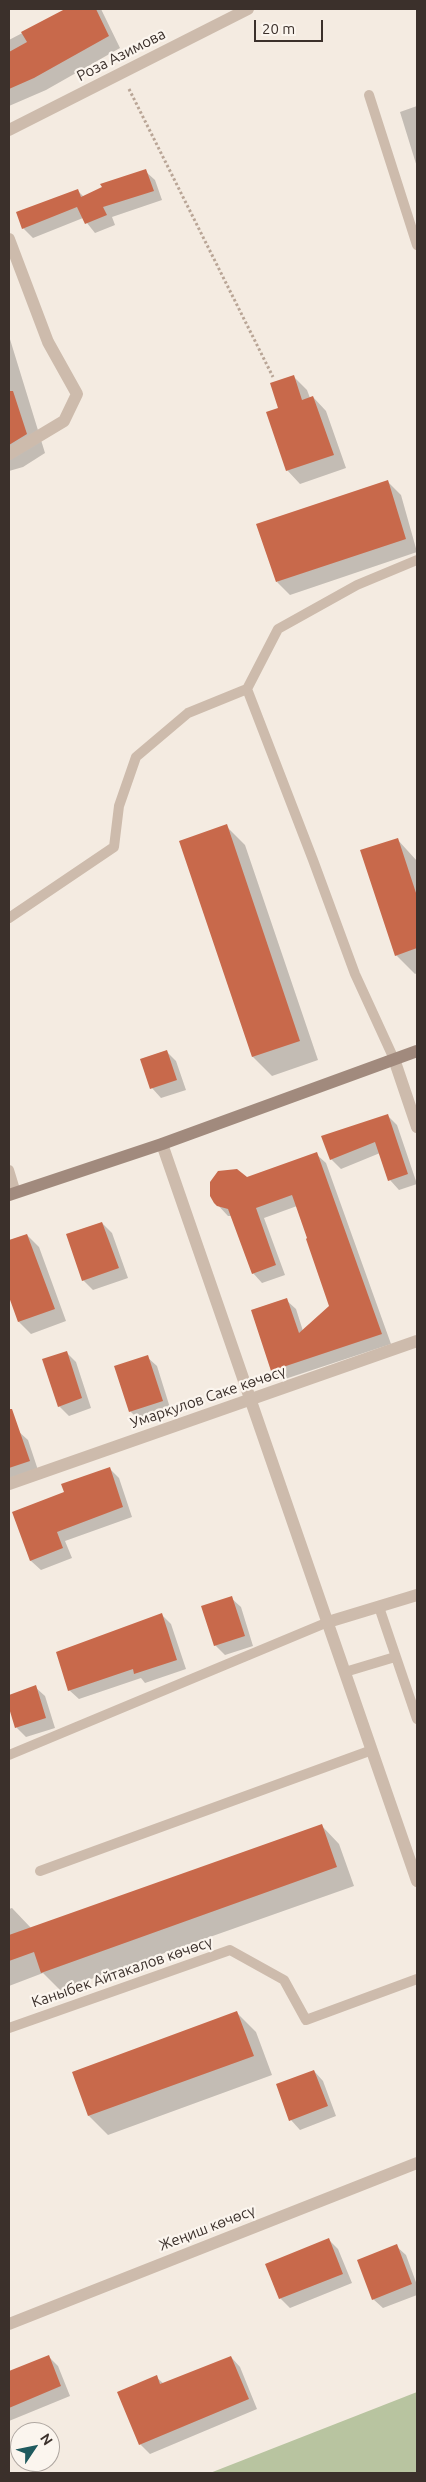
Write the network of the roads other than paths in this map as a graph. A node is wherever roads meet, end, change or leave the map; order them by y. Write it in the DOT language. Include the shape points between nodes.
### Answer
graph roads {
  1 [pos="225,9"];
  2 [pos="248,9"];
  3 [pos="214,26"];
  4 [pos="369,95"];
  5 [pos="9,130"];
  6 [pos="9,240"];
  7 [pos="417,244"];
  8 [pos="9,454"];
  9 [pos="417,560"];
  10 [pos="247,689"];
  11 [pos="9,918"];
  12 [pos="417,1051"];
  13 [pos="394,1059"];
  14 [pos="417,1127"];
  15 [pos="162,1144"];
  16 [pos="9,1170"];
  17 [pos="13,1194"];
  18 [pos="417,1340"];
  19 [pos="251,1399"];
  20 [pos="9,1484"];
  21 [pos="417,1595"];
  22 [pos="379,1607"];
  23 [pos="328,1622"];
  24 [pos="395,1656"];
  25 [pos="345,1672"];
  26 [pos="417,1719"];
  27 [pos="372,1750"];
  28 [pos="9,1755"];
  29 [pos="40,1871"];
  30 [pos="417,1881"];
  31 [pos="417,1979"];
  32 [pos="9,2028"];
  33 [pos="417,2163"];
  34 [pos="9,2324"];
  1 -- 3 [label="street"];
  2 -- 3 [label="street, Роза Азимова"];
  3 -- 5 [label="street, Роза Азимова"];
  4 -- 7 [label="lane"];
  6 -- 8 [label="street" via="48,342 77,394 64,421"];
  9 -- 10 [label="lane" via="357,585 278,629"];
  10 -- 11 [label="lane" via="188,713 136,757 119,806 114,847"];
  10 -- 13 [label="lane" via="314,860 354,974"];
  12 -- 13 [label="main road"];
  13 -- 14 [label="street"];
  13 -- 15 [label="main road"];
  15 -- 17 [label="main road"];
  15 -- 19 [label="street"];
  16 -- 17 [label="lane"];
  18 -- 19 [label="street, Умаркулов Саке көчөсү"];
  19 -- 20 [label="street, Умаркулов Саке көчөсү"];
  19 -- 23 [label="street"];
  21 -- 22 [label="street"];
  22 -- 23 [label="street"];
  22 -- 24 [label="lane"];
  23 -- 25 [label="street"];
  23 -- 28 [label="lane"];
  24 -- 25 [label="lane"];
  24 -- 26 [label="lane"];
  25 -- 27 [label="street"];
  27 -- 29 [label="lane"];
  27 -- 30 [label="street"];
  31 -- 32 [label="lane, Каныбек Айтакалов көчөсү" via="306,2020 284,1980 230,1950"];
  33 -- 34 [label="street, Жеңиш көчөсү"];
}
